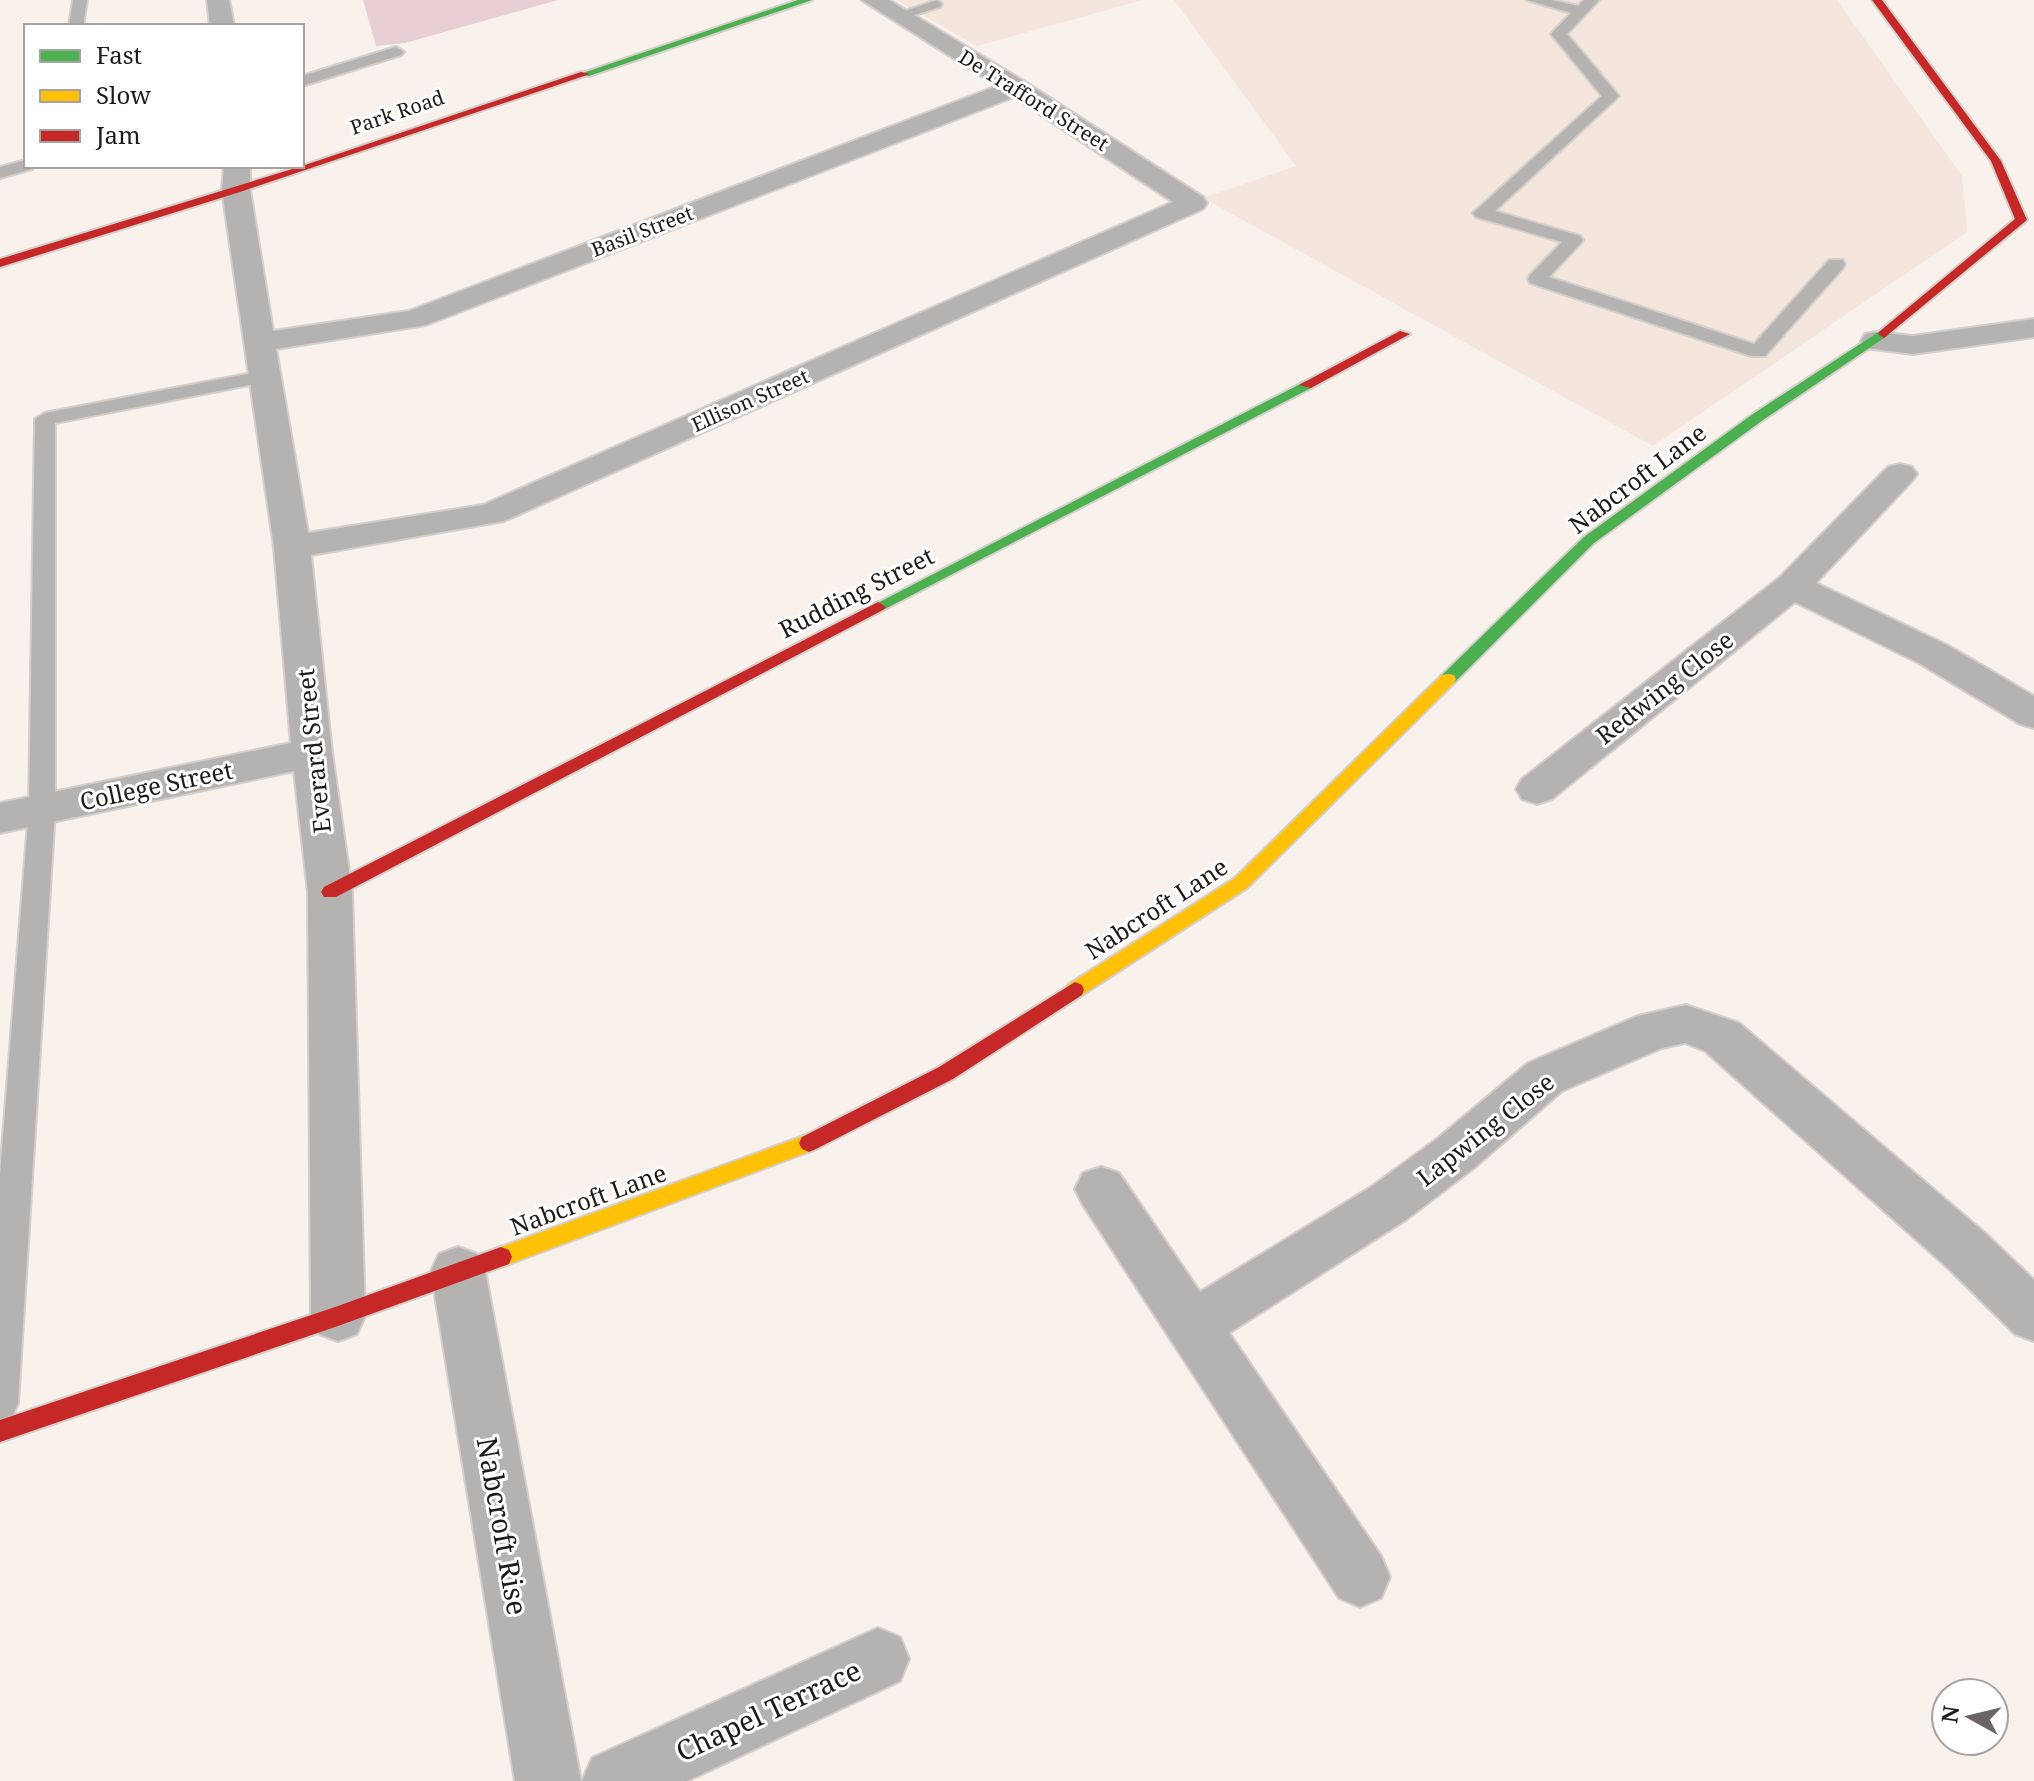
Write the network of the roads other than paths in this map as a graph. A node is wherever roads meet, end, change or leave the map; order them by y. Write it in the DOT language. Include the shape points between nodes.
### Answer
graph roads {
  1 [pos="80,0"];
  2 [pos="218,0"];
  3 [pos="807,0"];
  4 [pos="873,0"];
  5 [pos="1534,0"];
  6 [pos="1877,0"];
  7 [pos="935,4"];
  8 [pos="1586,5"];
  9 [pos="898,16"];
  10 [pos="76,24"];
  11 [pos="222,24"];
  12 [pos="396,52"];
  13 [pos="304,80"];
  14 [pos="1016,87"];
  15 [pos="304,157"];
  16 [pos="24,166"];
  17 [pos="268,168"];
  18 [pos="0,173"];
  19 [pos="236,178"];
  20 [pos="1193,203"];
  21 [pos="0,263"];
  22 [pos="1836,264"];
  23 [pos="2034,328"];
  24 [pos="1404,334"];
  25 [pos="1876,341"];
  26 [pos="261,359"];
  27 [pos="1900,474"];
  28 [pos="292,547"];
  29 [pos="1792,586"];
  30 [pos="2034,714"];
  31 [pos="312,753"];
  32 [pos="1537,789"];
  33 [pos="42,809"];
  34 [pos="0,818"];
  35 [pos="330,892"];
  36 [pos="1101,1189"];
  37 [pos="458,1271"];
  38 [pos="338,1316"];
  39 [pos="2034,1316"];
  40 [pos="1194,1325"];
  41 [pos="0,1403"];
  42 [pos="0,1431"];
  43 [pos="1360,1577"];
  44 [pos="878,1659"];
  45 [pos="548,1781"];
  46 [pos="615,1781"];
  1 -- 10 [label="lane"];
  2 -- 11 [label="street"];
  3 -- 15 [label="street, Park Road"];
  4 -- 9 [label="street, De Trafford Street"];
  5 -- 8 [label="lane"];
  6 -- 25 [label="street, Nabcroft Lane" via="1996,161 2021,220"];
  7 -- 9 [label="lane"];
  8 -- 22 [label="lane" via="1559,34 1611,96 1482,213 1574,240 1537,279 1758,352"];
  9 -- 14 [label="street, De Trafford Street"];
  12 -- 13 [label="lane"];
  14 -- 20 [label="street, De Trafford Street"];
  14 -- 26 [label="street, Basil Street" via="415,319"];
  16 -- 18 [label="lane"];
  17 -- 19 [label="street, Park Road"];
  19 -- 21 [label="street, Park Road"];
  19 -- 26 [label="street, Everard Street"];
  20 -- 28 [label="street, Ellison Street" via="492,514"];
  23 -- 25 [label="street" via="1913,345"];
  24 -- 35 [label="street, Rudding Street"];
  25 -- 37 [label="street, Nabcroft Lane" via="1758,417 1589,540 1241,883 946,1073 800,1148"];
  26 -- 28 [label="street, Everard Street"];
  26 -- 33 [label="lane" via="45,419"];
  27 -- 29 [label="street, Redwing Close"];
  28 -- 31 [label="street, Everard Street"];
  29 -- 30 [label="street" via="1933,654"];
  29 -- 32 [label="street, Redwing Close"];
  31 -- 33 [label="street, College Street"];
  31 -- 35 [label="street, Everard Street"];
  33 -- 34 [label="street, College Street"];
  33 -- 41 [label="lane"];
  35 -- 38 [label="street, Everard Street"];
  36 -- 40 [label="street"];
  37 -- 38 [label="street, Nabcroft Lane"];
  37 -- 45 [label="street, Nabcroft Rise"];
  38 -- 42 [label="street, Nabcroft Lane"];
  39 -- 40 [label="street, Lapwing Close" via="1722,1037 1686,1024 1655,1030 1545,1077 1389,1203"];
  40 -- 43 [label="street"];
  44 -- 46 [label="street, Chapel Terrace"];
}
